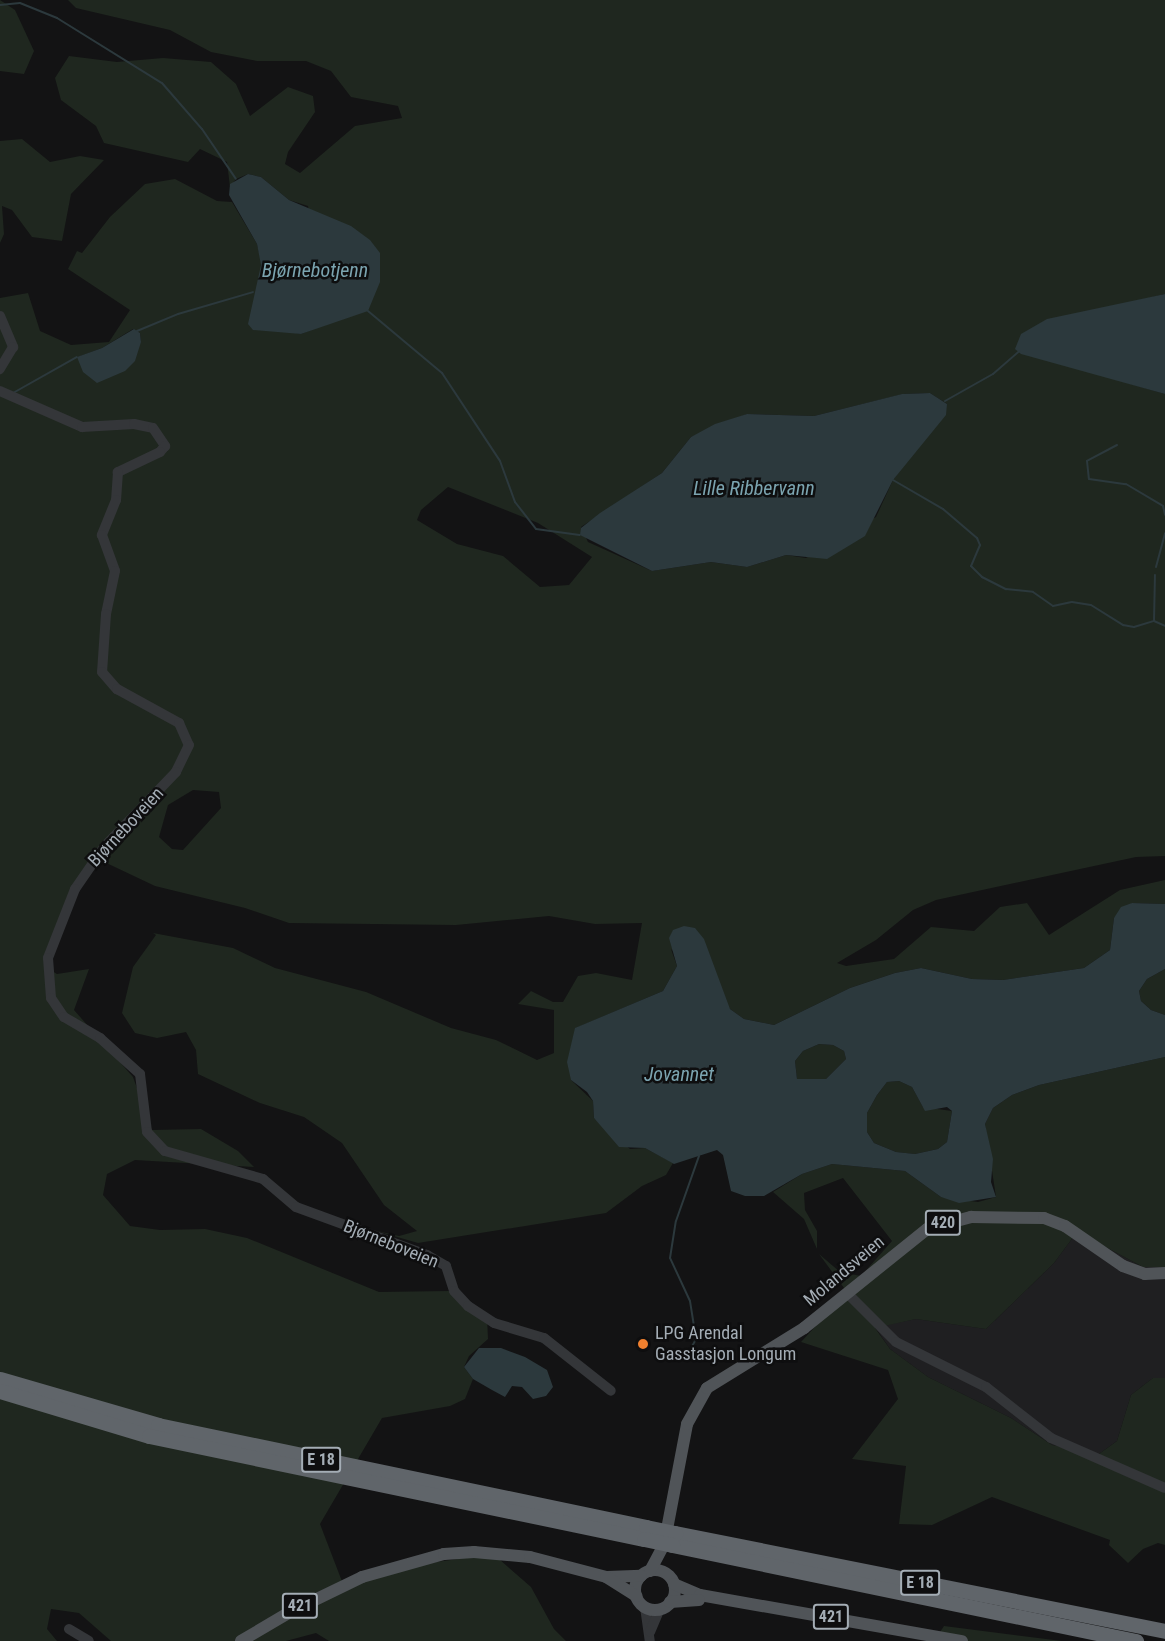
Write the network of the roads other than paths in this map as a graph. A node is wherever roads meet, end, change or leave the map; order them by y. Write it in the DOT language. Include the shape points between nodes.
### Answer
graph roads {
  1 [pos="0,316"];
  2 [pos="0,369"];
  3 [pos="0,391"];
  4 [pos="1165,1273"];
  5 [pos="847,1293"];
  6 [pos="0,1379"];
  7 [pos="0,1391"];
  8 [pos="611,1391"];
  9 [pos="1165,1488"];
  10 [pos="645,1533"];
  11 [pos="670,1541"];
  12 [pos="645,1574"];
  13 [pos="606,1577"];
  14 [pos="670,1579"];
  15 [pos="636,1596"];
  16 [pos="665,1606"];
  17 [pos="645,1607"];
  18 [pos="69,1629"];
  19 [pos="1165,1631"];
  20 [pos="650,1637"];
  21 [pos="88,1641"];
  22 [pos="241,1641"];
  23 [pos="934,1641"];
  24 [pos="962,1641"];
  25 [pos="1136,1641"];
  1 -- 2 [label="street" via="13,346"];
  3 -- 8 [label="street, Bjørneboveien" via="82,427 134,424 153,428 165,446 118,472 116,500 102,535 115,571 101,656 108,681 179,723 189,745 176,772 104,847 75,889 48,958 51,998 64,1017 100,1038 140,1074 147,1132 165,1151 263,1179 296,1207 427,1255 446,1266 454,1291 468,1306 494,1323 544,1338"];
  4 -- 5 [label="main road, Molandsveien / 420" via="1145,1274 1123,1266 1054,1221 996,1215 952,1220 927,1229"];
  5 -- 9 [label="street" via="910,1351 986,1387 1051,1438"];
  5 -- 11 [label="main road, Molandsveien / 420" via="778,1347 722,1376 702,1395 687,1424"];
  6 -- 10 [label="highway, E 18" via="165,1427"];
  7 -- 10 [label="highway, E 18" via="149,1436"];
  10 -- 11 [label="highway, E 18, bridge"];
  11 -- 12 [label="main road, Molandsveien / 420"];
  11 -- 14 [label="main road, Molandsveien / 420"];
  11 -- 19 [label="highway, E 18"];
  11 -- 25 [label="highway, E 18"];
  12 -- 13 [label="main road, 421"];
  12 -- 14 [label="main road, 421"];
  12 -- 15 [label="main road, Molandsveien"];
  13 -- 15 [label="main road, 421"];
  13 -- 22 [label="main road, 421" via="507,1554 459,1552 426,1557 335,1589"];
  14 -- 16 [label="main road, Molandsveien"];
  14 -- 24 [label="main road, 421" via="700,1595"];
  15 -- 17 [label="main road, 421"];
  16 -- 17 [label="main road, 421"];
  16 -- 20 [label="street"];
  16 -- 23 [label="main road, 421" via="699,1600"];
  17 -- 20 [label="street"];
  18 -- 21 [label="street"];
}
